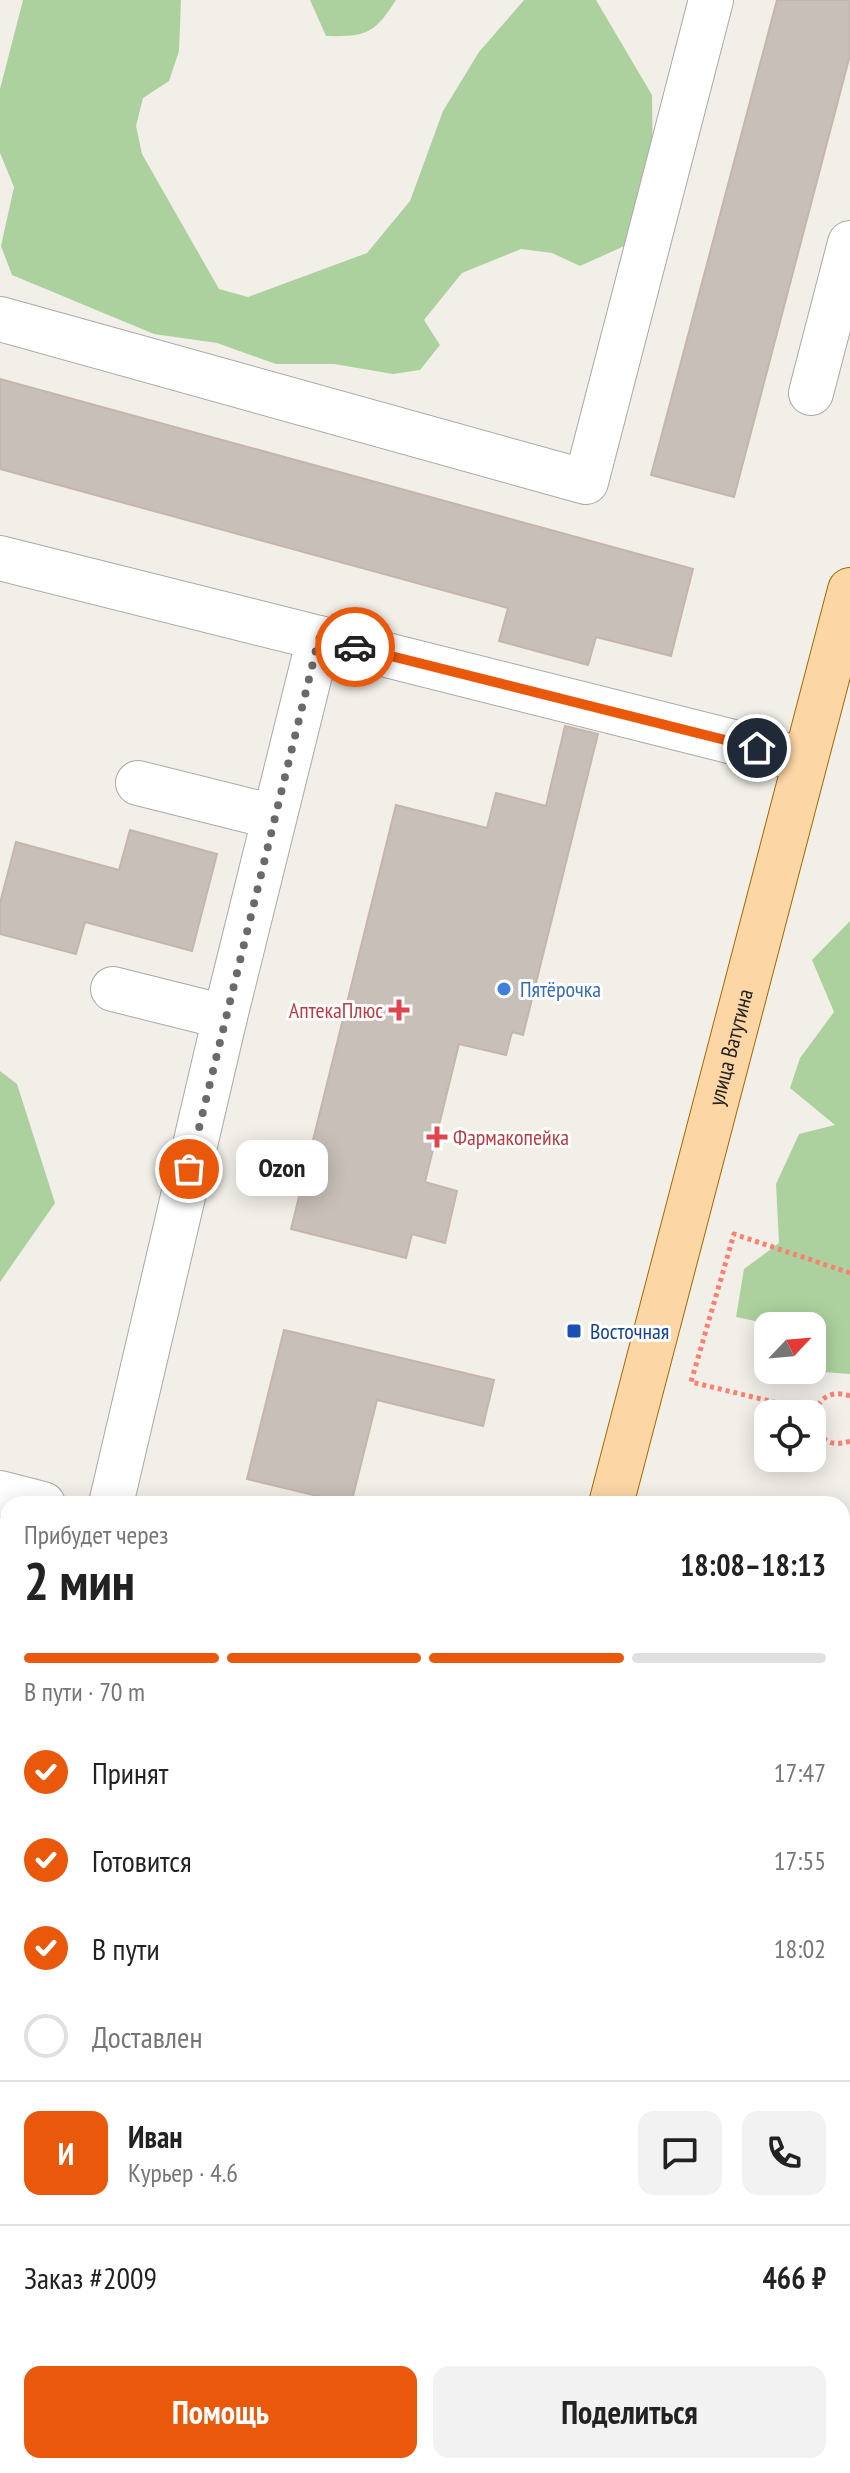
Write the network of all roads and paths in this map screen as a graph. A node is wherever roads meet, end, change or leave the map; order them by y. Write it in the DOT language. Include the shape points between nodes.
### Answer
graph roads {
  1 [pos="711,0"];
  2 [pos="850,243"];
  3 [pos="0,319"];
  4 [pos="811,393"];
  5 [pos="0,558"];
  6 [pos="850,590"];
  7 [pos="319,638"];
  8 [pos="805,760"];
  9 [pos="138,783"];
  10 [pos="274,817"];
  11 [pos="113,989"];
  12 [pos="225,1017"];
  13 [pos="850,1273"];
  14 [pos="850,1396"];
  15 [pos="765,1400"];
  16 [pos="822,1400"];
  17 [pos="826,1440"];
  18 [pos="850,1441"];
  19 [pos="113,1496"];
  20 [pos="613,1496"];
  1 -- 3 [label="lane" via="586,482"];
  2 -- 4 [label="lane"];
  5 -- 7 [label="lane"];
  6 -- 8 [label="main road, улица Ватутина"];
  7 -- 8 [label="lane" via="654,707"];
  7 -- 10 [label="lane"];
  8 -- 20 [label="main road, улица Ватутина"];
  9 -- 10 [label="lane"];
  10 -- 12 [label="lane"];
  11 -- 12 [label="lane"];
  12 -- 19 [label="lane"];
  13 -- 15 [label="path" via="734,1234 691,1382"];
  14 -- 16 [label="path"];
  17 -- 18 [label="path"];
}
